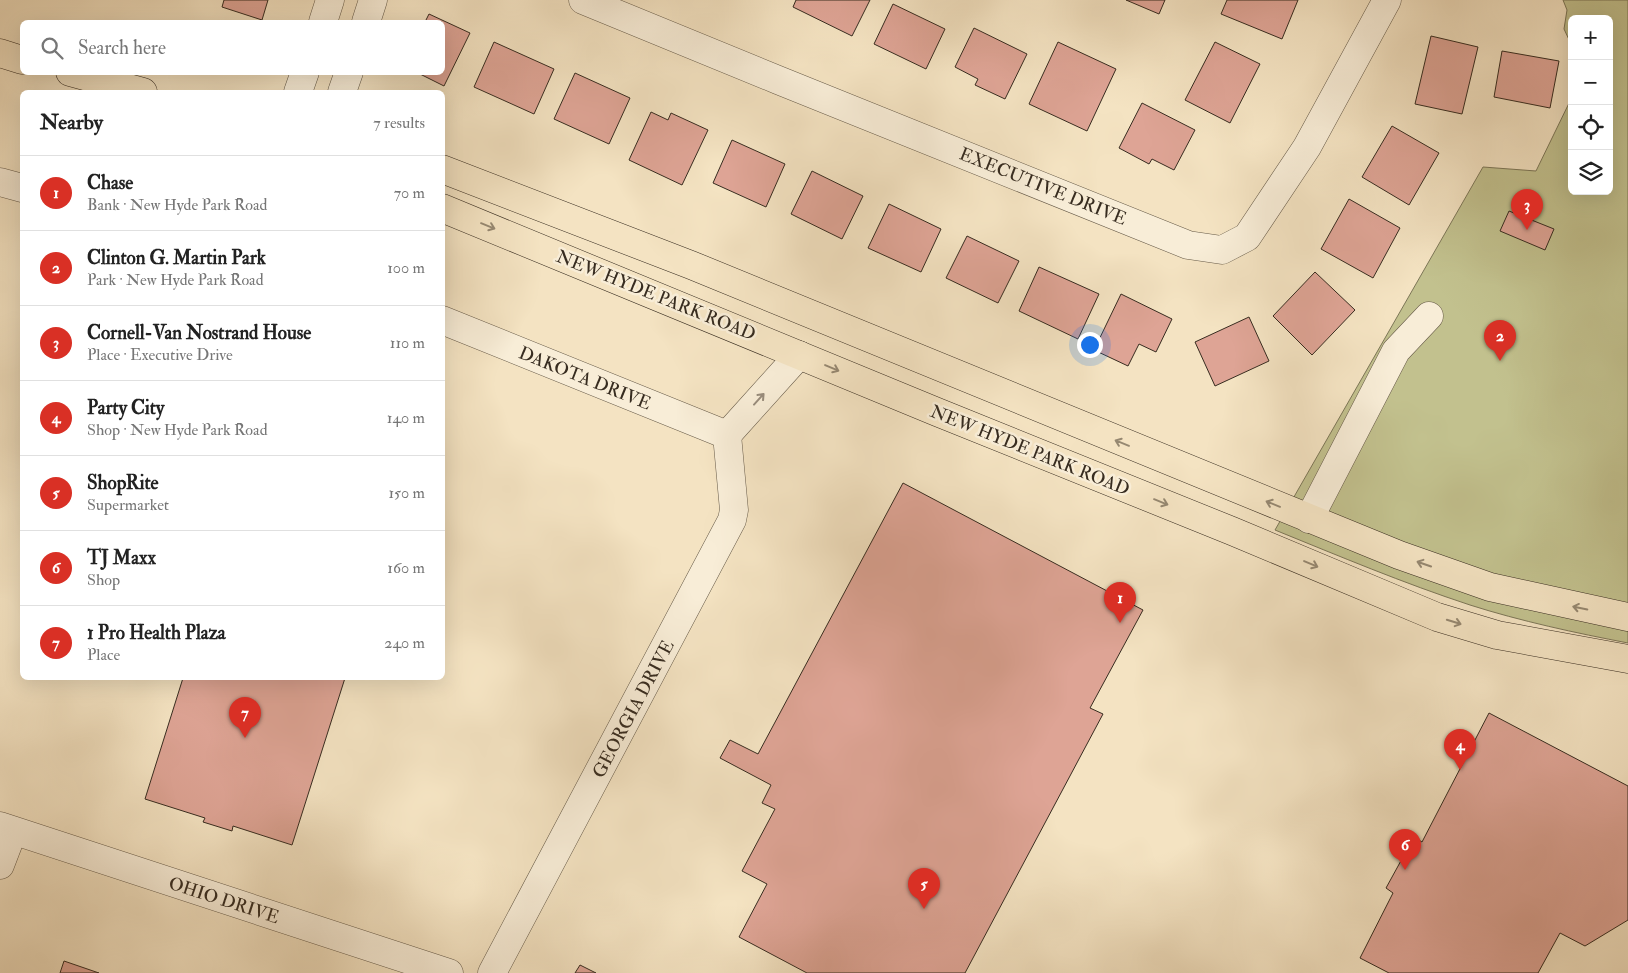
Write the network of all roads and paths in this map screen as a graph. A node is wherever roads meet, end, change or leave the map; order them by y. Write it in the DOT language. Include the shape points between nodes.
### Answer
graph roads {
  1 [pos="330,0"];
  2 [pos="373,0"];
  3 [pos="584,0"];
  4 [pos="1387,0"];
  5 [pos="323,20"];
  6 [pos="367,20"];
  7 [pos="0,54"];
  8 [pos="20,59"];
  9 [pos="81,75"];
  10 [pos="304,75"];
  11 [pos="348,75"];
  12 [pos="136,90"];
  13 [pos="299,90"];
  14 [pos="343,90"];
  15 [pos="445,170"];
  16 [pos="0,182"];
  17 [pos="20,187"];
  18 [pos="445,209"];
  19 [pos="1429,316"];
  20 [pos="445,321"];
  21 [pos="799,355"];
  22 [pos="727,435"];
  23 [pos="1310,519"];
  24 [pos="1628,617"];
  25 [pos="1628,659"];
  26 [pos="7,829"];
  27 [pos="0,865"];
  28 [pos="449,973"];
  29 [pos="492,973"];
  1 -- 5 [label="street"];
  2 -- 6 [label="street"];
  3 -- 4 [label="street, EXECUTIVE DRIVE" via="1188,245 1222,250 1246,237 1307,148"];
  7 -- 8 [label="main road"];
  9 -- 12 [label="main road"];
  10 -- 13 [label="street"];
  11 -- 14 [label="street"];
  23 -- 15 [label="main road, one-way" via="691,265"];
  16 -- 17 [label="street"];
  18 -- 21 [label="main road, NEW HYDE PARK ROAD, one-way"];
  19 -- 23 [label="street" via="1396,352"];
  20 -- 22 [label="street, DAKOTA DRIVE"];
  22 -- 21 [label="street, one-way"];
  21 -- 25 [label="main road, NEW HYDE PARK ROAD, one-way" via="1437,617 1497,635"];
  22 -- 29 [label="street, GEORGIA DRIVE" via="734,510 732,520"];
  24 -- 23 [label="main road, one-way" via="1490,587"];
  26 -- 27 [label="street"];
  26 -- 28 [label="street, OHIO DRIVE"];
}
